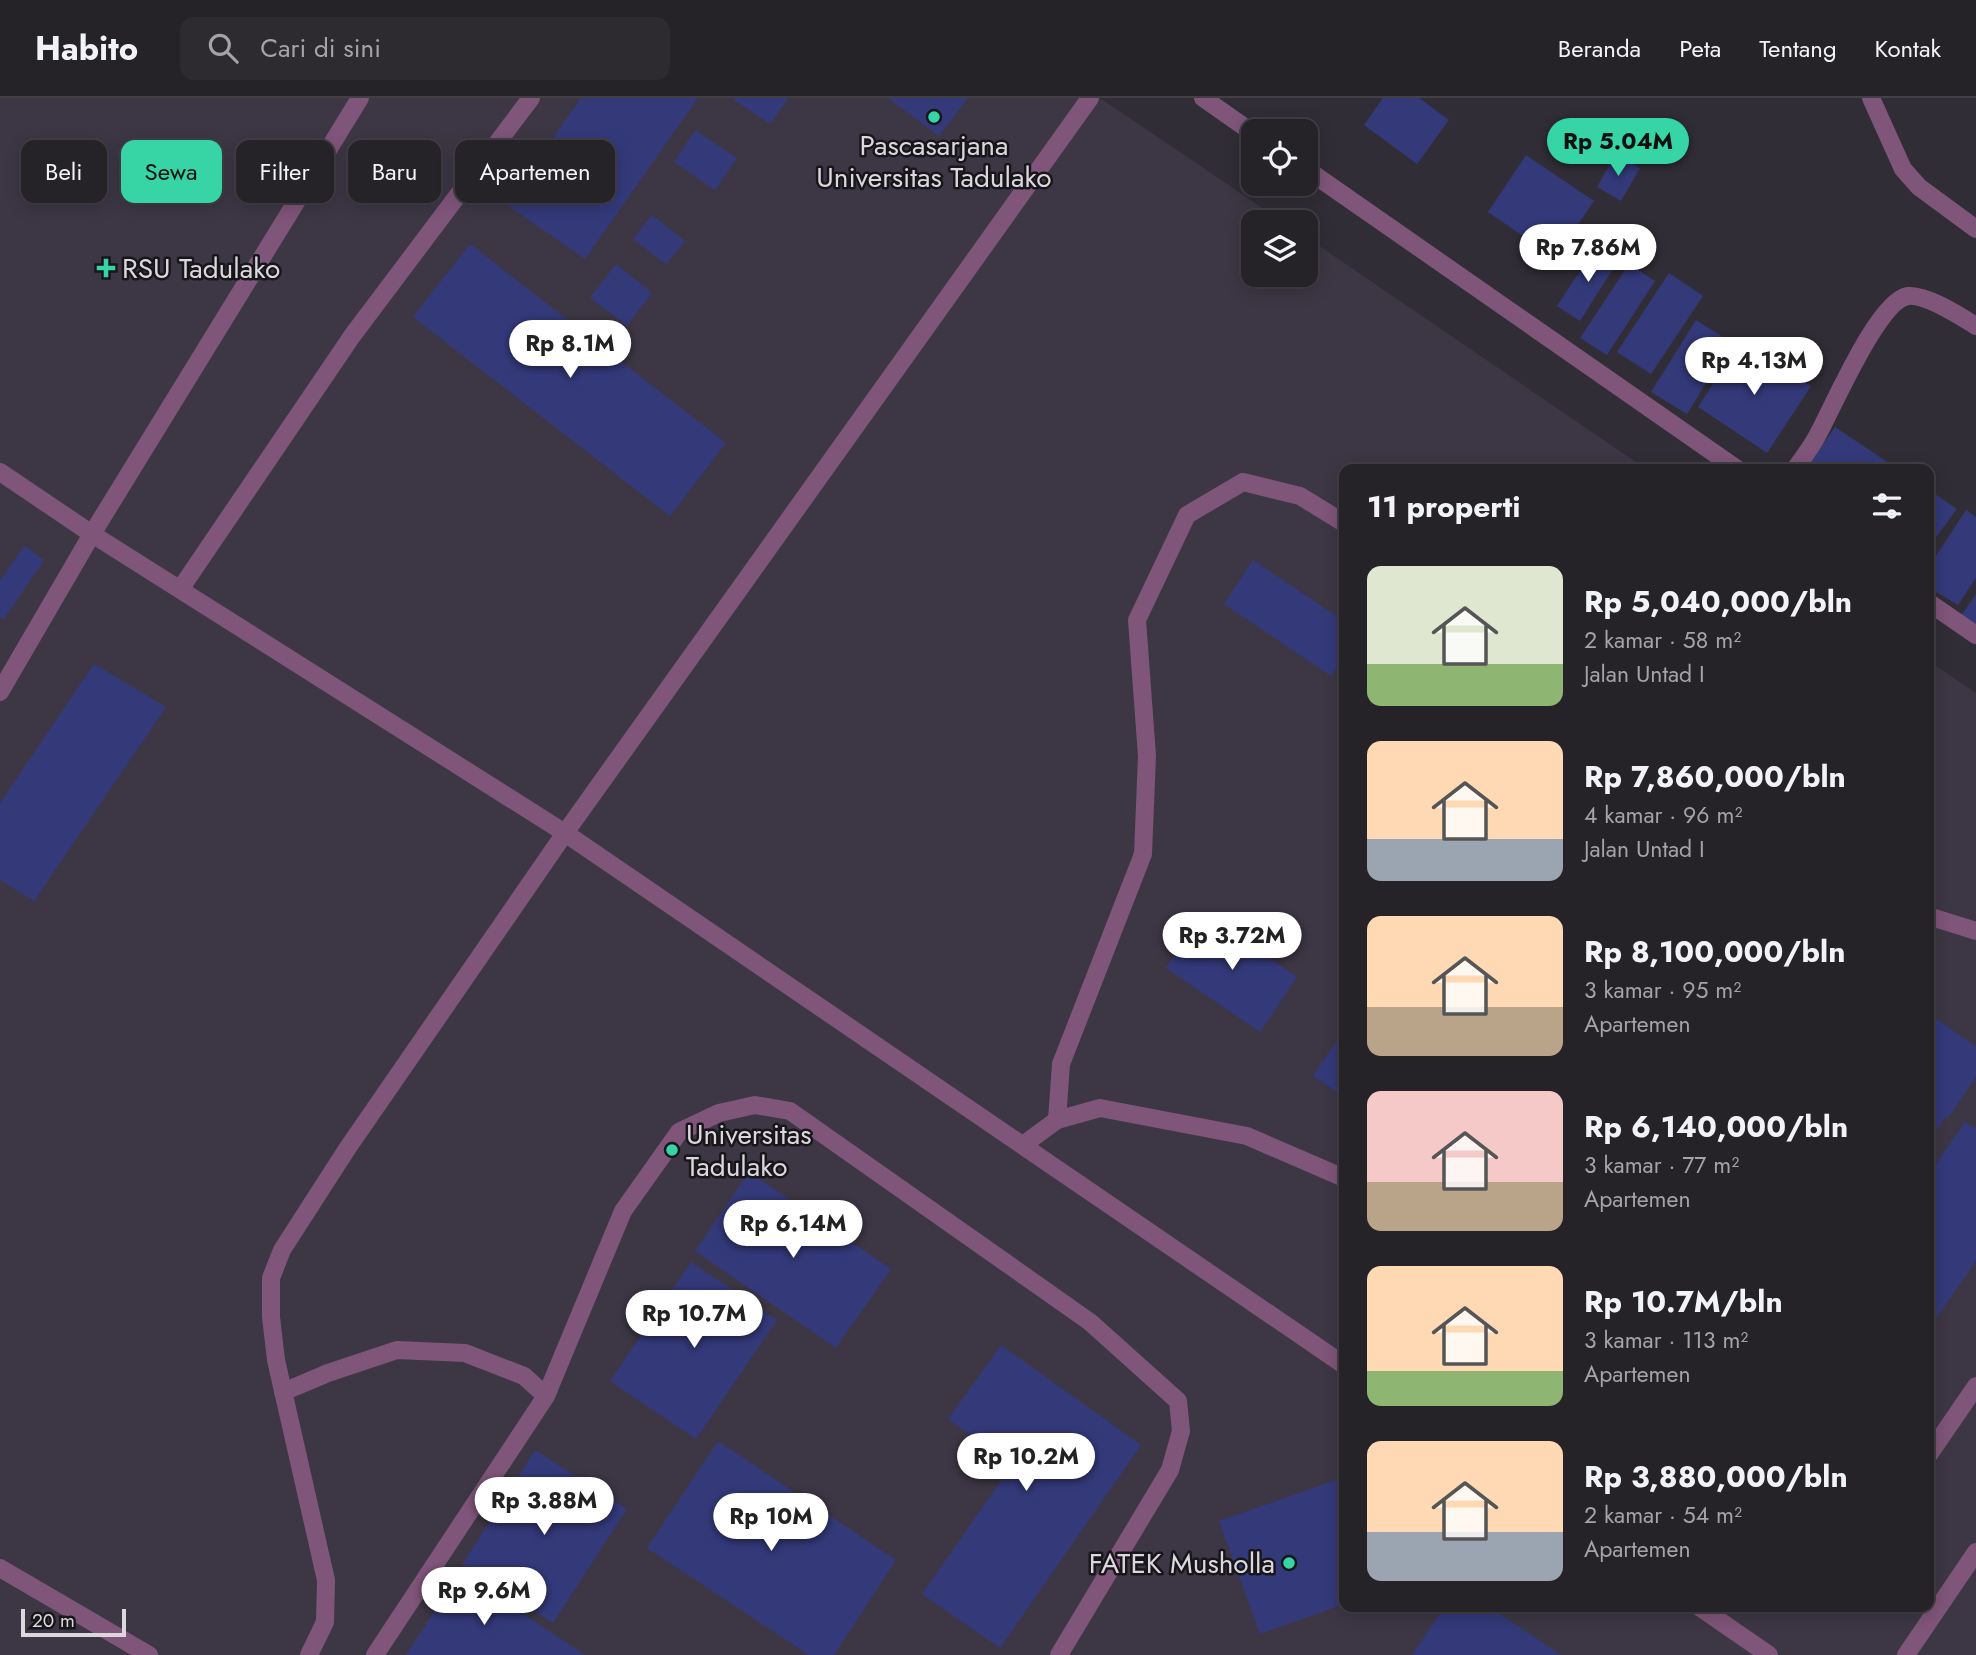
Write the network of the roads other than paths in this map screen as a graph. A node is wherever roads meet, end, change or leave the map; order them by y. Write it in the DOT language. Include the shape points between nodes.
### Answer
graph roads {
  1 [pos="531,98"];
  2 [pos="1090,98"];
  3 [pos="1203,98"];
  4 [pos="1871,98"];
  5 [pos="355,100"];
  6 [pos="1241,125"];
  7 [pos="1318,177"];
  8 [pos="1974,224"];
  9 [pos="1976,326"];
  10 [pos="1730,464"];
  11 [pos="1798,464"];
  12 [pos="0,472"];
  13 [pos="1339,520"];
  14 [pos="92,534"];
  15 [pos="181,588"];
  16 [pos="1934,606"];
  17 [pos="1976,635"];
  18 [pos="0,692"];
  19 [pos="565,833"];
  20 [pos="1934,918"];
  21 [pos="1976,932"];
  22 [pos="1057,1119"];
  23 [pos="1023,1145"];
  24 [pos="1339,1176"];
  25 [pos="1339,1362"];
  26 [pos="1976,1386"];
  27 [pos="283,1392"];
  28 [pos="546,1396"];
  29 [pos="1934,1447"];
  30 [pos="1976,1552"];
  31 [pos="0,1568"];
  32 [pos="1707,1612"];
  33 [pos="149,1655"];
  34 [pos="309,1655"];
  35 [pos="374,1655"];
  36 [pos="1059,1655"];
  37 [pos="1769,1655"];
  38 [pos="1906,1655"];
  1 -- 15 [label="street" via="352,336"];
  2 -- 19 [label="street"];
  3 -- 6 [label="street"];
  4 -- 8 [label="street" via="1903,169 1919,187"];
  5 -- 14 [label="street"];
  7 -- 10 [label="street"];
  9 -- 11 [label="street" via="1920,296 1905,296 1893,303 1868,338"];
  12 -- 14 [label="street"];
  13 -- 22 [label="street" via="1300,496 1243,482 1187,515 1137,620 1147,756 1143,854 1061,1064"];
  14 -- 15 [label="street"];
  14 -- 18 [label="street"];
  15 -- 19 [label="street"];
  16 -- 17 [label="street"];
  19 -- 23 [label="street"];
  19 -- 27 [label="street" via="282,1250 271,1278 271,1317"];
  20 -- 21 [label="street"];
  22 -- 23 [label="street"];
  22 -- 24 [label="street" via="1100,1108 1247,1136"];
  23 -- 25 [label="street"];
  26 -- 29 [label="street"];
  27 -- 28 [label="street" via="397,1350 465,1353 524,1376"];
  27 -- 34 [label="street" via="326,1580 326,1622"];
  28 -- 35 [label="street"];
  28 -- 36 [label="street" via="623,1211 679,1132 719,1113 755,1105 790,1111 1090,1322 1178,1401 1181,1431 1170,1470"];
  30 -- 38 [label="street"];
  31 -- 33 [label="street"];
  32 -- 37 [label="street"];
}
